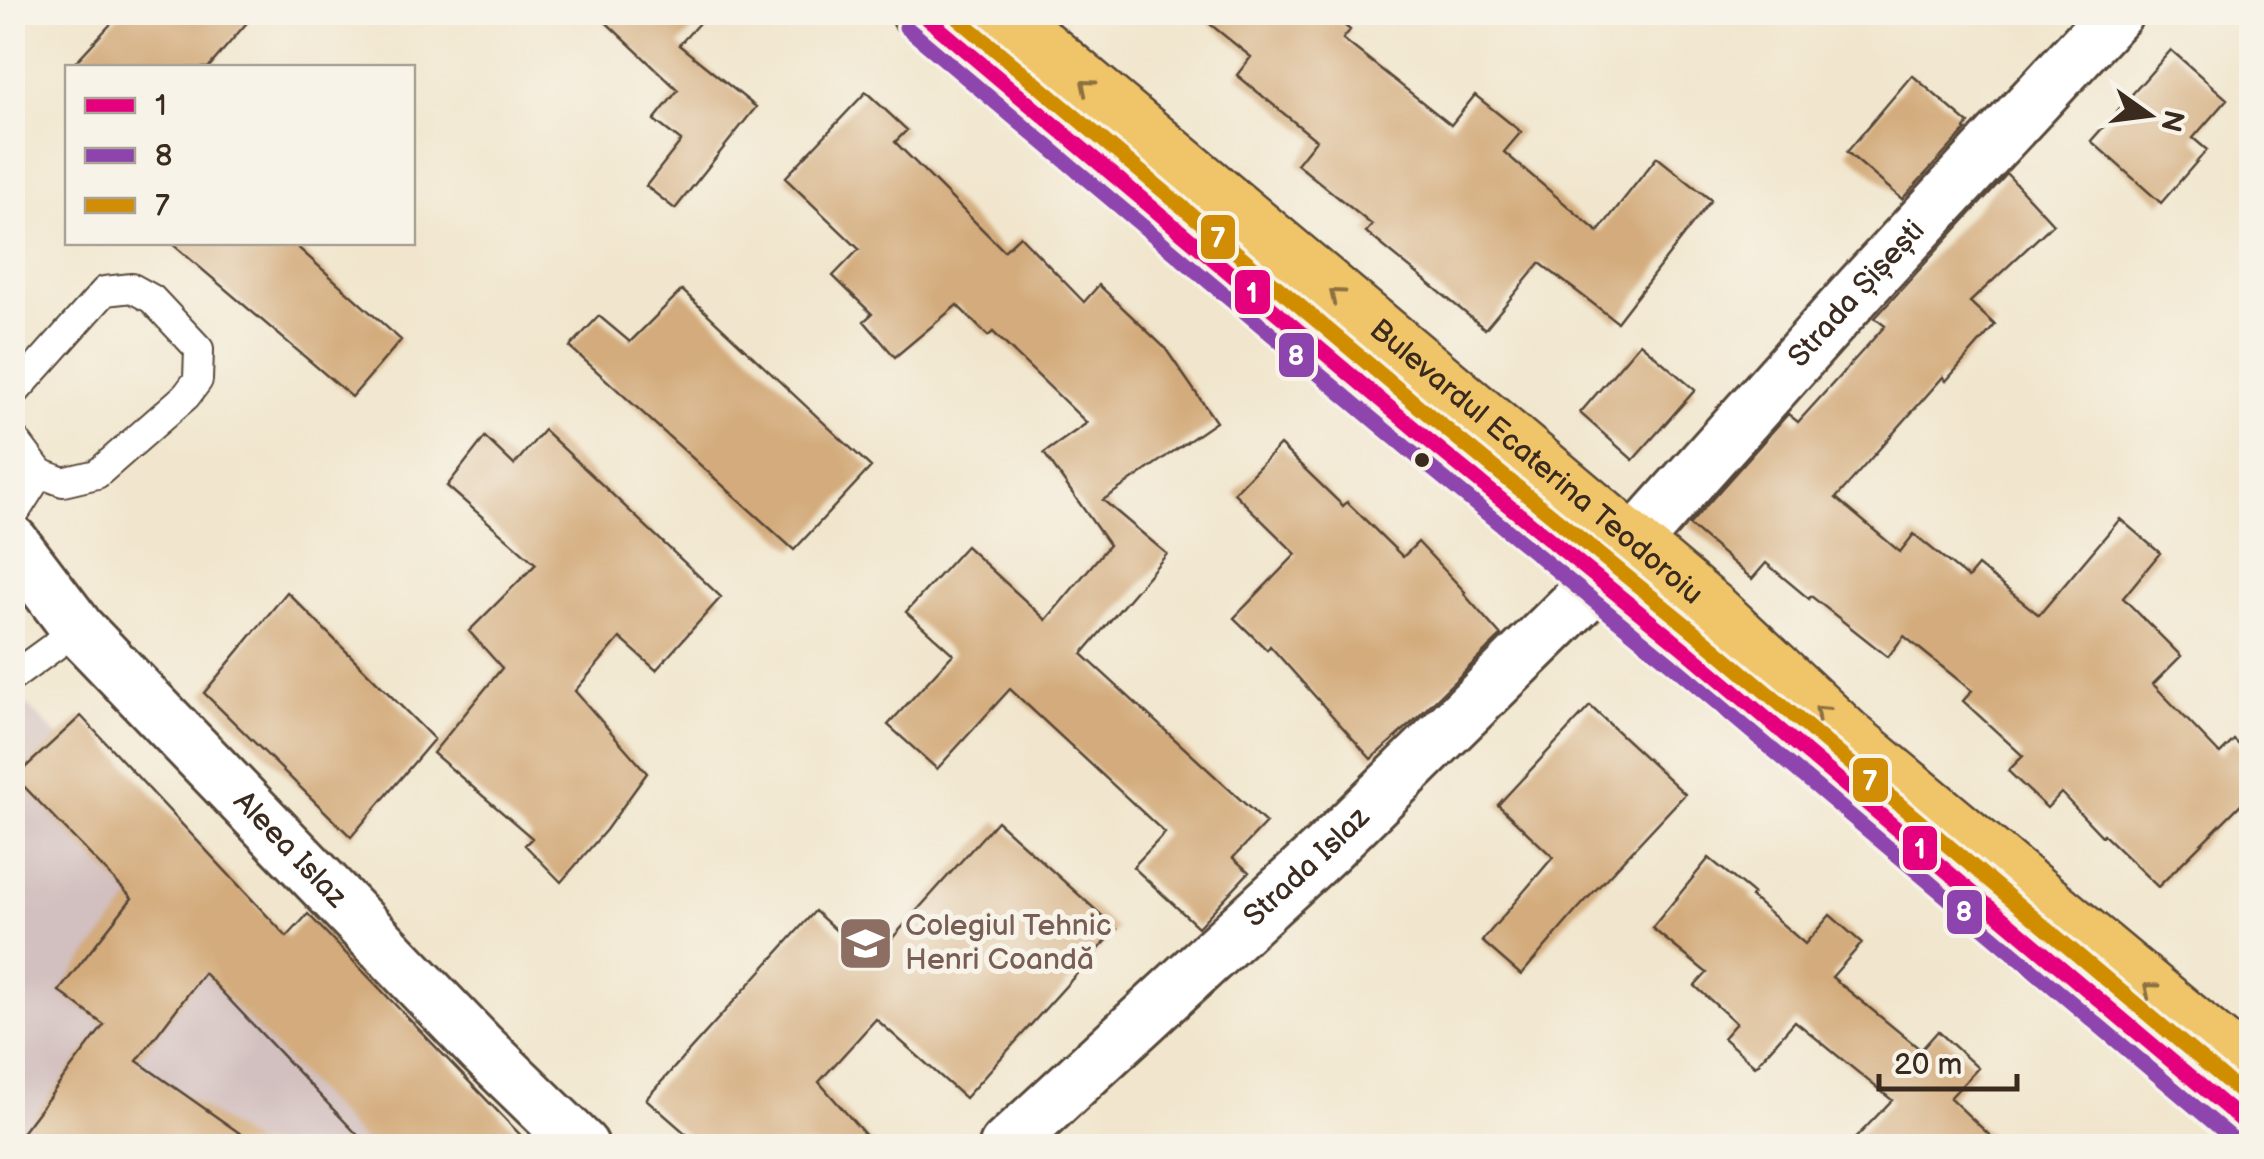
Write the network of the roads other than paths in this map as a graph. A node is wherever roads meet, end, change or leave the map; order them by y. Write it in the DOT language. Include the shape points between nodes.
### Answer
graph roads {
  1 [pos="919,12"];
  2 [pos="1000,12"];
  3 [pos="2117,12"];
  4 [pos="12,395"];
  5 [pos="12,436"];
  6 [pos="40,473"];
  7 [pos="12,517"];
  8 [pos="12,542"];
  9 [pos="1617,562"];
  10 [pos="78,628"];
  11 [pos="12,677"];
  12 [pos="2252,1074"];
  13 [pos="2252,1129"];
  14 [pos="582,1146"];
  15 [pos="1006,1146"];
  1 -- 9 [label="main road, Bulevardul Ecaterina Teodoroiu" via="1422,435"];
  9 -- 2 [label="main road, Bulevardul Ecaterina Teodoroiu, one-way"];
  3 -- 9 [label="street, Strada Șișești"];
  4 -- 6 [label="lane" via="104,291 132,288 152,299 200,349 198,380 186,396 97,474 63,482"];
  5 -- 6 [label="lane"];
  6 -- 7 [label="lane"];
  8 -- 10 [label="street, Aleea Islaz"];
  12 -- 9 [label="main road, Bulevardul Ecaterina Teodoroiu, one-way" via="1847,736 1714,612"];
  9 -- 13 [label="main road, Bulevardul Ecaterina Teodoroiu" via="1698,661"];
  9 -- 15 [label="street, Strada Islaz" via="1326,850"];
  10 -- 11 [label="lane"];
  10 -- 14 [label="street, Aleea Islaz"];
}
